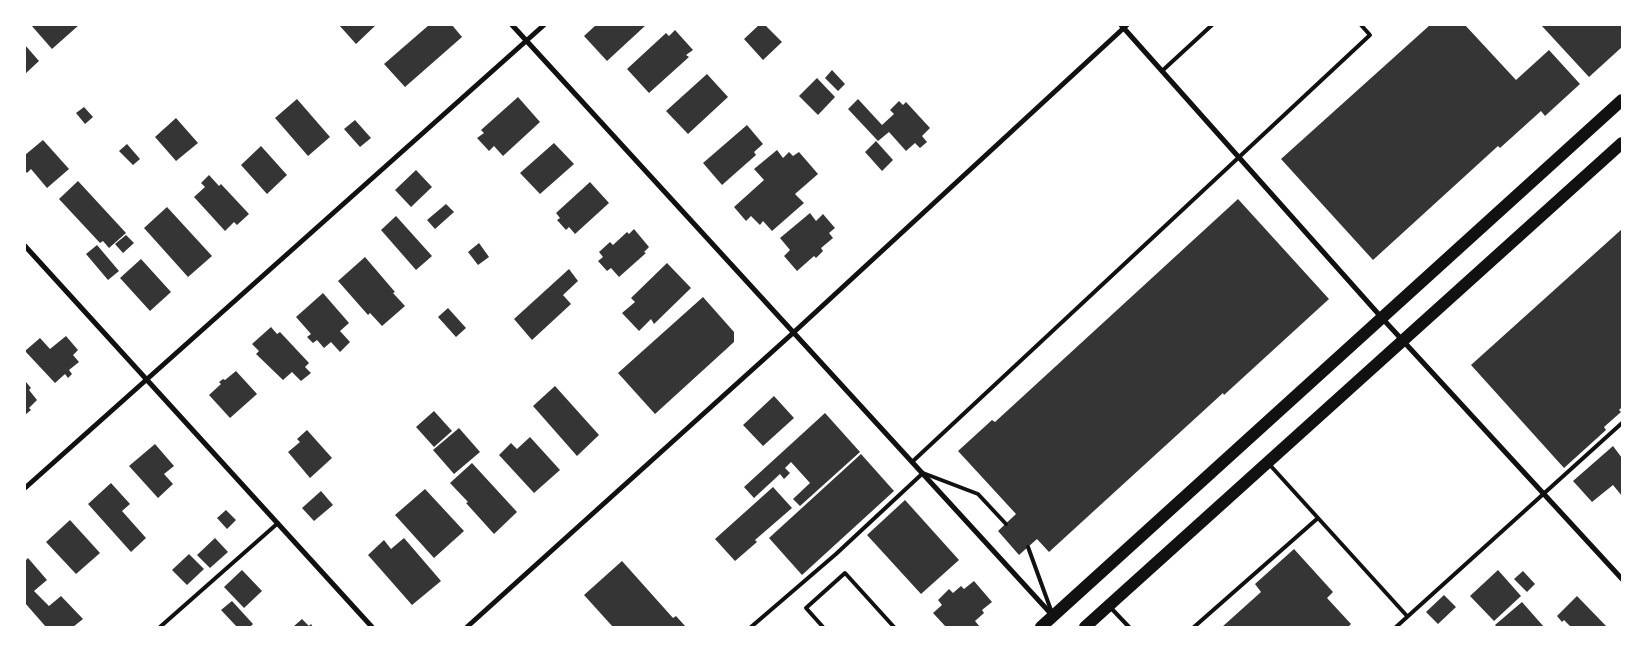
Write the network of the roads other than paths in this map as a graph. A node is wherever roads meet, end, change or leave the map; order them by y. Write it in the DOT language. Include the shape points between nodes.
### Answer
graph roads {
  1 [pos="512,25"];
  2 [pos="544,25"];
  3 [pos="1212,25"];
  4 [pos="1362,25"];
  5 [pos="1124,26"];
  6 [pos="526,41"];
  7 [pos="1162,71"];
  8 [pos="1622,100"];
  9 [pos="1622,143"];
  10 [pos="1239,157"];
  11 [pos="25,246"];
  12 [pos="1382,318"];
  13 [pos="793,333"];
  14 [pos="1403,340"];
  15 [pos="146,379"];
  16 [pos="1622,423"];
  17 [pos="912,462"];
  18 [pos="1267,462"];
  19 [pos="922,473"];
  20 [pos="25,488"];
  21 [pos="1543,494"];
  22 [pos="1318,518"];
  23 [pos="278,522"];
  24 [pos="1006,524"];
  25 [pos="1028,547"];
  26 [pos="1622,579"];
  27 [pos="1109,605"];
  28 [pos="1053,616"];
  29 [pos="1408,616"];
  30 [pos="160,627"];
  31 [pos="372,627"];
  32 [pos="466,627"];
  33 [pos="750,627"];
  34 [pos="823,627"];
  35 [pos="894,627"];
  36 [pos="1041,627"];
  37 [pos="1085,627"];
  38 [pos="1129,627"];
  39 [pos="1194,627"];
  40 [pos="1396,627"];
  1 -- 6 [label="street"];
  2 -- 6 [label="street"];
  3 -- 7 [label="lane"];
  4 -- 10 [label="lane" via="1370,34"];
  5 -- 7 [label="street"];
  5 -- 13 [label="street"];
  6 -- 13 [label="street"];
  6 -- 15 [label="street"];
  7 -- 10 [label="street"];
  8 -- 12 [label="main road"];
  9 -- 14 [label="main road"];
  10 -- 12 [label="street"];
  10 -- 17 [label="lane"];
  11 -- 15 [label="street"];
  12 -- 14 [label="street"];
  12 -- 28 [label="main road"];
  13 -- 17 [label="street"];
  13 -- 32 [label="street"];
  14 -- 18 [label="main road"];
  14 -- 21 [label="street"];
  15 -- 20 [label="street"];
  15 -- 23 [label="street"];
  16 -- 21 [label="lane"];
  17 -- 19 [label="street"];
  18 -- 22 [label="lane"];
  18 -- 27 [label="main road"];
  19 -- 24 [label="lane" via="978,494"];
  19 -- 28 [label="street"];
  19 -- 33 [label="lane" via="836,554"];
  21 -- 26 [label="street"];
  21 -- 29 [label="lane"];
  22 -- 29 [label="lane"];
  22 -- 39 [label="lane"];
  23 -- 30 [label="lane"];
  23 -- 31 [label="street"];
  25 -- 28 [label="lane"];
  27 -- 37 [label="main road"];
  27 -- 38 [label="lane"];
  28 -- 36 [label="main road"];
  29 -- 40 [label="lane"];
  34 -- 35 [label="lane" via="806,608 845,573"];
}
